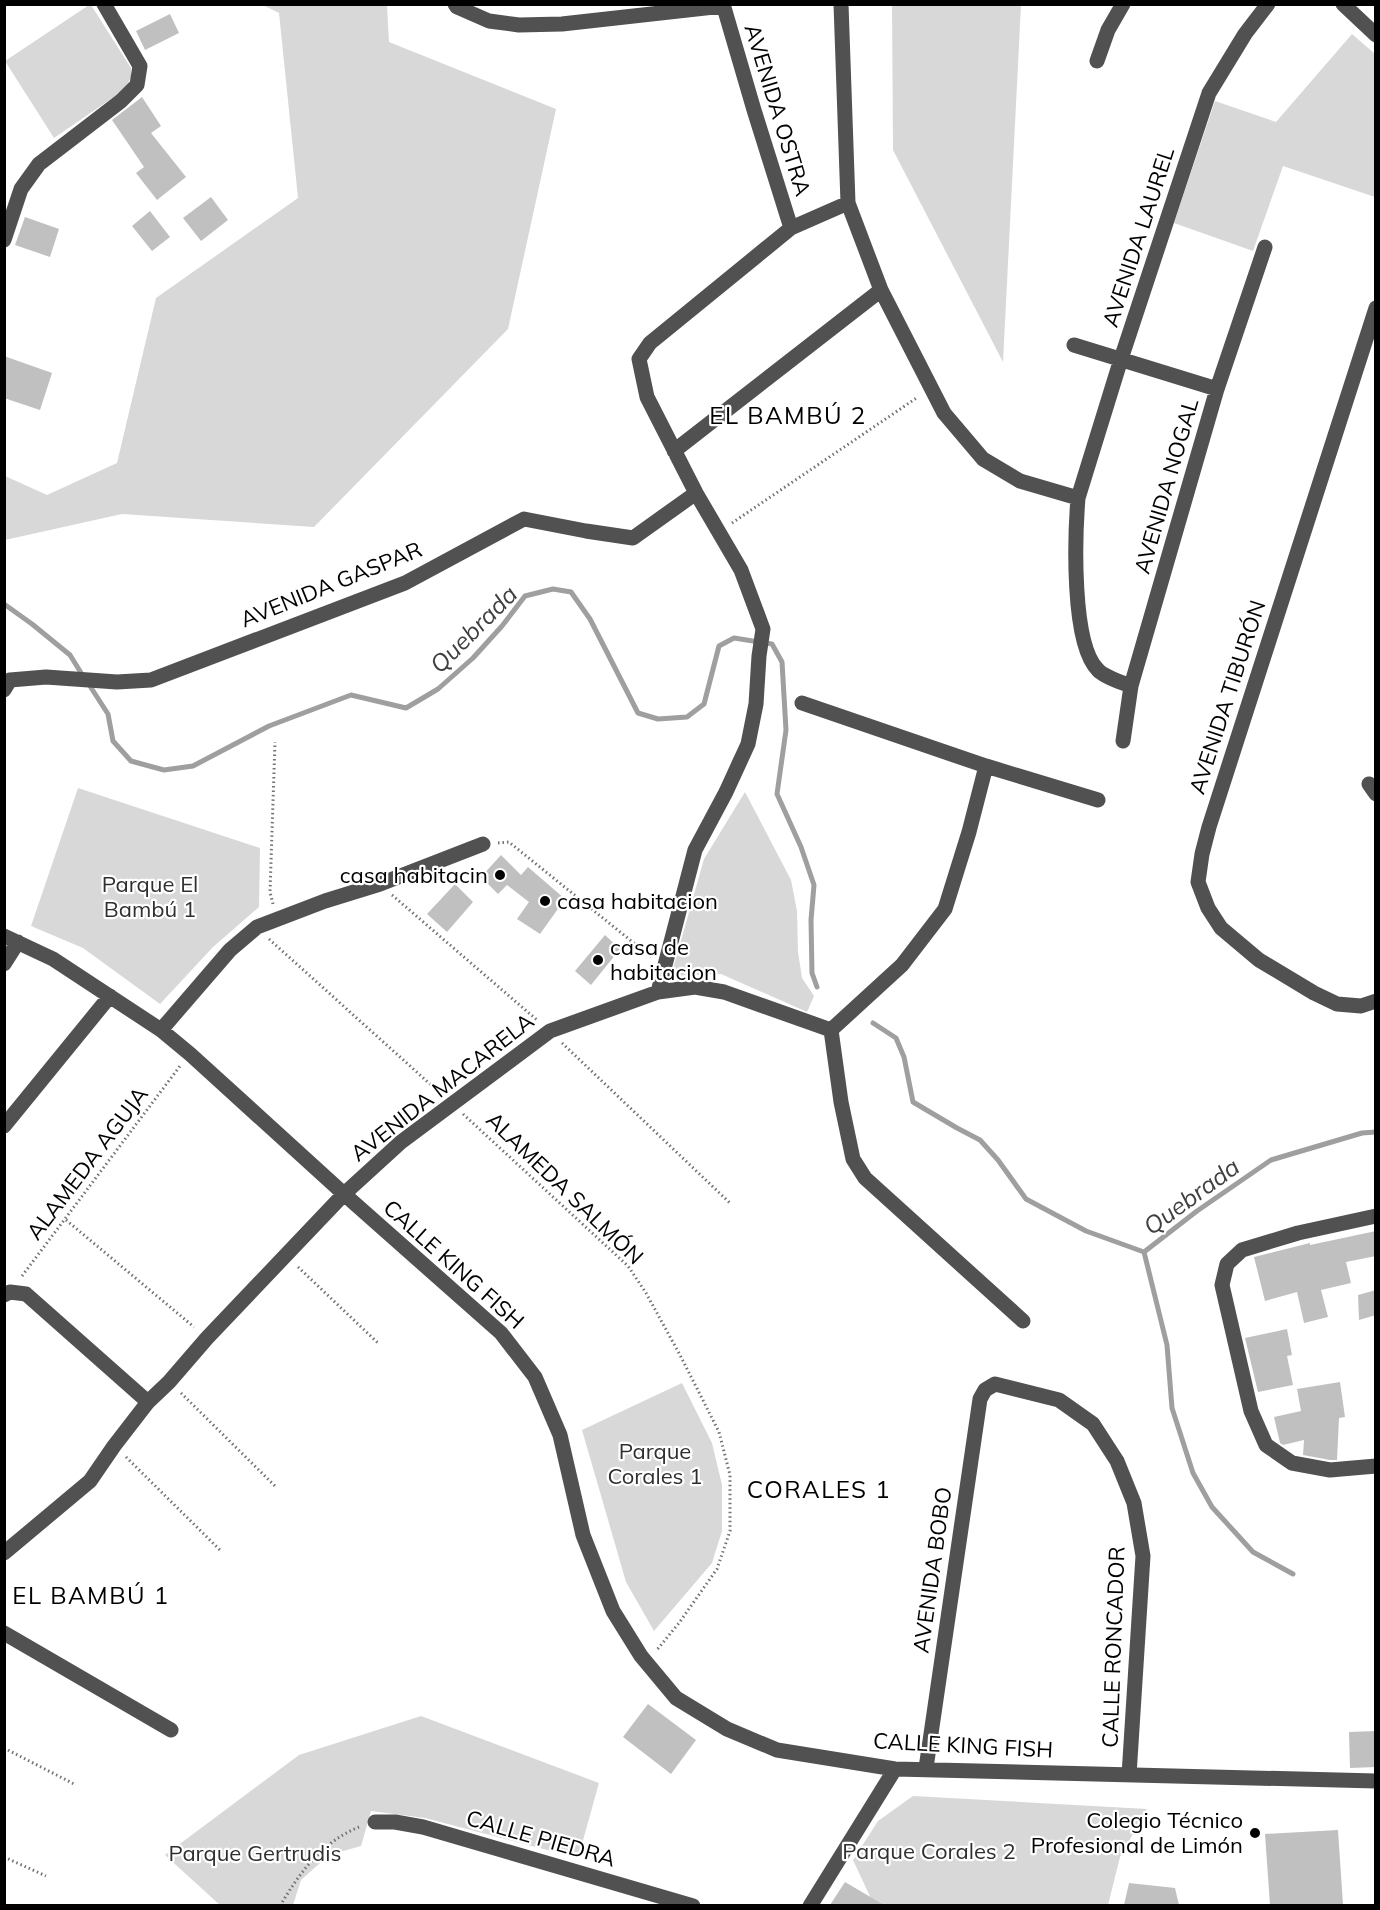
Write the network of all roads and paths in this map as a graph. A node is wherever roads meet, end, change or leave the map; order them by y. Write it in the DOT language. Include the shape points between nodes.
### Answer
graph roads {
  1 [pos="104,4"];
  2 [pos="454,4"];
  3 [pos="841,4"];
  4 [pos="1123,4"];
  5 [pos="1268,4"];
  6 [pos="1343,4"];
  7 [pos="723,5"];
  8 [pos="1375,34"];
  9 [pos="1097,61"];
  10 [pos="848,202"];
  11 [pos="792,228"];
  12 [pos="4,240"];
  13 [pos="1266,247"];
  14 [pos="881,290"];
  15 [pos="1376,308"];
  16 [pos="1074,345"];
  17 [pos="1121,359"];
  18 [pos="931,388"];
  19 [pos="1217,389"];
  20 [pos="674,451"];
  21 [pos="696,493"];
  22 [pos="1078,498"];
  23 [pos="718,532"];
  24 [pos="1131,687"];
  25 [pos="4,690"];
  26 [pos="802,702"];
  27 [pos="1123,741"];
  28 [pos="275,742"];
  29 [pos="986,766"];
  30 [pos="1098,800"];
  31 [pos="483,844"];
  32 [pos="277,920"];
  33 [pos="257,927"];
  34 [pos="11,939"];
  35 [pos="4,964"];
  36 [pos="664,968"];
  37 [pos="658,992"];
  38 [pos="110,996"];
  39 [pos="1376,1001"];
  40 [pos="161,1030"];
  41 [pos="831,1030"];
  42 [pos="189,1054"];
  43 [pos="451,1103"];
  44 [pos="4,1126"];
  45 [pos="344,1194"];
  46 [pos="1376,1216"];
  47 [pos="65,1220"];
  48 [pos="285,1255"];
  49 [pos="7,1293"];
  50 [pos="1023,1321"];
  51 [pos="207,1338"];
  52 [pos="378,1343"];
  53 [pos="169,1382"];
  54 [pos="994,1384"];
  55 [pos="148,1402"];
  56 [pos="114,1446"];
  57 [pos="1376,1466"];
  58 [pos="275,1486"];
  59 [pos="222,1552"];
  60 [pos="4,1553"];
  61 [pos="4,1633"];
  62 [pos="646,1663"];
  63 [pos="171,1730"];
  64 [pos="4,1748"];
  65 [pos="926,1768"];
  66 [pos="895,1769"];
  67 [pos="1129,1774"];
  68 [pos="1376,1781"];
  69 [pos="76,1785"];
  70 [pos="375,1822"];
  71 [pos="4,1857"];
  72 [pos="46,1876"];
  73 [pos="280,1905"];
  74 [pos="693,1905"];
  75 [pos="810,1905"];
  1 -- 12 [label="street" via="140,66 137,85 122,101 39,164 21,189"];
  2 -- 7 [label="street" via="489,21 519,25 562,24"];
  3 -- 10 [label="street"];
  4 -- 9 [label="street"];
  5 -- 17 [label="street, AVENIDA LAUREL" via="1245,33 1209,93"];
  6 -- 8 [label="street"];
  7 -- 11 [label="street, AVENIDA OSTRA"];
  10 -- 11 [label="street"];
  10 -- 14 [label="street"];
  11 -- 20 [label="street" via="650,343 639,359 647,397"];
  13 -- 19 [label="street, AVENIDA NOGAL"];
  14 -- 18 [label="street"];
  14 -- 20 [label="street"];
  15 -- 39 [label="street, AVENIDA TIBURÓN" via="1209,827 1198,882 1221,928 1259,960 1337,1004 1361,1006"];
  16 -- 17 [label="street"];
  17 -- 19 [label="street"];
  17 -- 22 [label="street, AVENIDA LAUREL"];
  18 -- 22 [label="street" via="944,412 983,459 1020,481"];
  18 -- 23 [label="path"];
  19 -- 24 [label="street, AVENIDA NOGAL"];
  20 -- 21 [label="street"];
  21 -- 23 [label="street"];
  21 -- 25 [label="street, AVENIDA GASPAR" via="633,538 524,519 405,583 151,680 46,677 10,680"];
  22 -- 24 [label="street, AVENIDA LAUREL" via="1075,531 1082,634 1087,653 1098,671"];
  23 -- 36 [label="street" via="741,570 763,629 756,704 748,744 695,850"];
  24 -- 27 [label="street, AVENIDA NOGAL"];
  26 -- 29 [label="street"];
  28 -- 32 [label="path" via="270,892"];
  29 -- 30 [label="street"];
  29 -- 41 [label="street" via="945,909 902,965"];
  31 -- 32 [label="street"];
  31 -- 36 [label="path" via="509,842"];
  32 -- 33 [label="street"];
  33 -- 40 [label="street" via="230,950"];
  33 -- 43 [label="path, ALAMEDA SALMÓN"];
  34 -- 35 [label="street"];
  34 -- 38 [label="street, CALLE KING FISH" via="53,959"];
  36 -- 37 [label="street"];
  37 -- 41 [label="street, AVENIDA MACARELA" via="695,987 724,992"];
  37 -- 43 [label="street, AVENIDA MACARELA" via="550,1031"];
  38 -- 40 [label="street, CALLE KING FISH"];
  38 -- 44 [label="street"];
  40 -- 42 [label="street, CALLE KING FISH"];
  41 -- 50 [label="street" via="853,1159 865,1178"];
  42 -- 45 [label="street, CALLE KING FISH"];
  42 -- 47 [label="path, ALAMEDA AGUJA"];
  43 -- 45 [label="street, AVENIDA MACARELA"];
  43 -- 62 [label="path, ALAMEDA SALMÓN" via="628,1266 719,1432 730,1475 730,1531 717,1569"];
  45 -- 48 [label="street, AVENIDA MACARELA"];
  45 -- 62 [label="street, CALLE KING FISH" via="501,1333 534,1377 560,1435 583,1535 614,1611"];
  46 -- 57 [label="street" via="1242,1250 1227,1264 1222,1285 1251,1411 1266,1445 1292,1463 1330,1470"];
  47 -- 49 [label="path, ALAMEDA AGUJA"];
  47 -- 51 [label="path"];
  48 -- 51 [label="street, AVENIDA MACARELA"];
  48 -- 52 [label="path"];
  49 -- 55 [label="street" via="26,1294"];
  51 -- 53 [label="street, AVENIDA MACARELA"];
  53 -- 55 [label="street, AVENIDA MACARELA"];
  53 -- 58 [label="path"];
  54 -- 65 [label="street, AVENIDA BOBO" via="980,1399"];
  54 -- 67 [label="street, CALLE RONCADOR" via="1059,1400 1094,1424 1118,1461 1134,1503 1143,1556"];
  55 -- 56 [label="street, AVENIDA MACARELA"];
  56 -- 59 [label="path"];
  56 -- 60 [label="street, AVENIDA MACARELA" via="90,1481"];
  61 -- 63 [label="street"];
  62 -- 66 [label="street, CALLE KING FISH" via="676,1698 727,1729 777,1750"];
  64 -- 69 [label="path"];
  65 -- 66 [label="street, CALLE KING FISH"];
  65 -- 67 [label="street, CALLE KING FISH"];
  66 -- 75 [label="street"];
  67 -- 68 [label="street, CALLE KING FISH"];
  70 -- 73 [label="path" via="346,1832 320,1852"];
  70 -- 74 [label="street, CALLE PIEDRA" via="423,1827"];
  71 -- 72 [label="path"];
}
